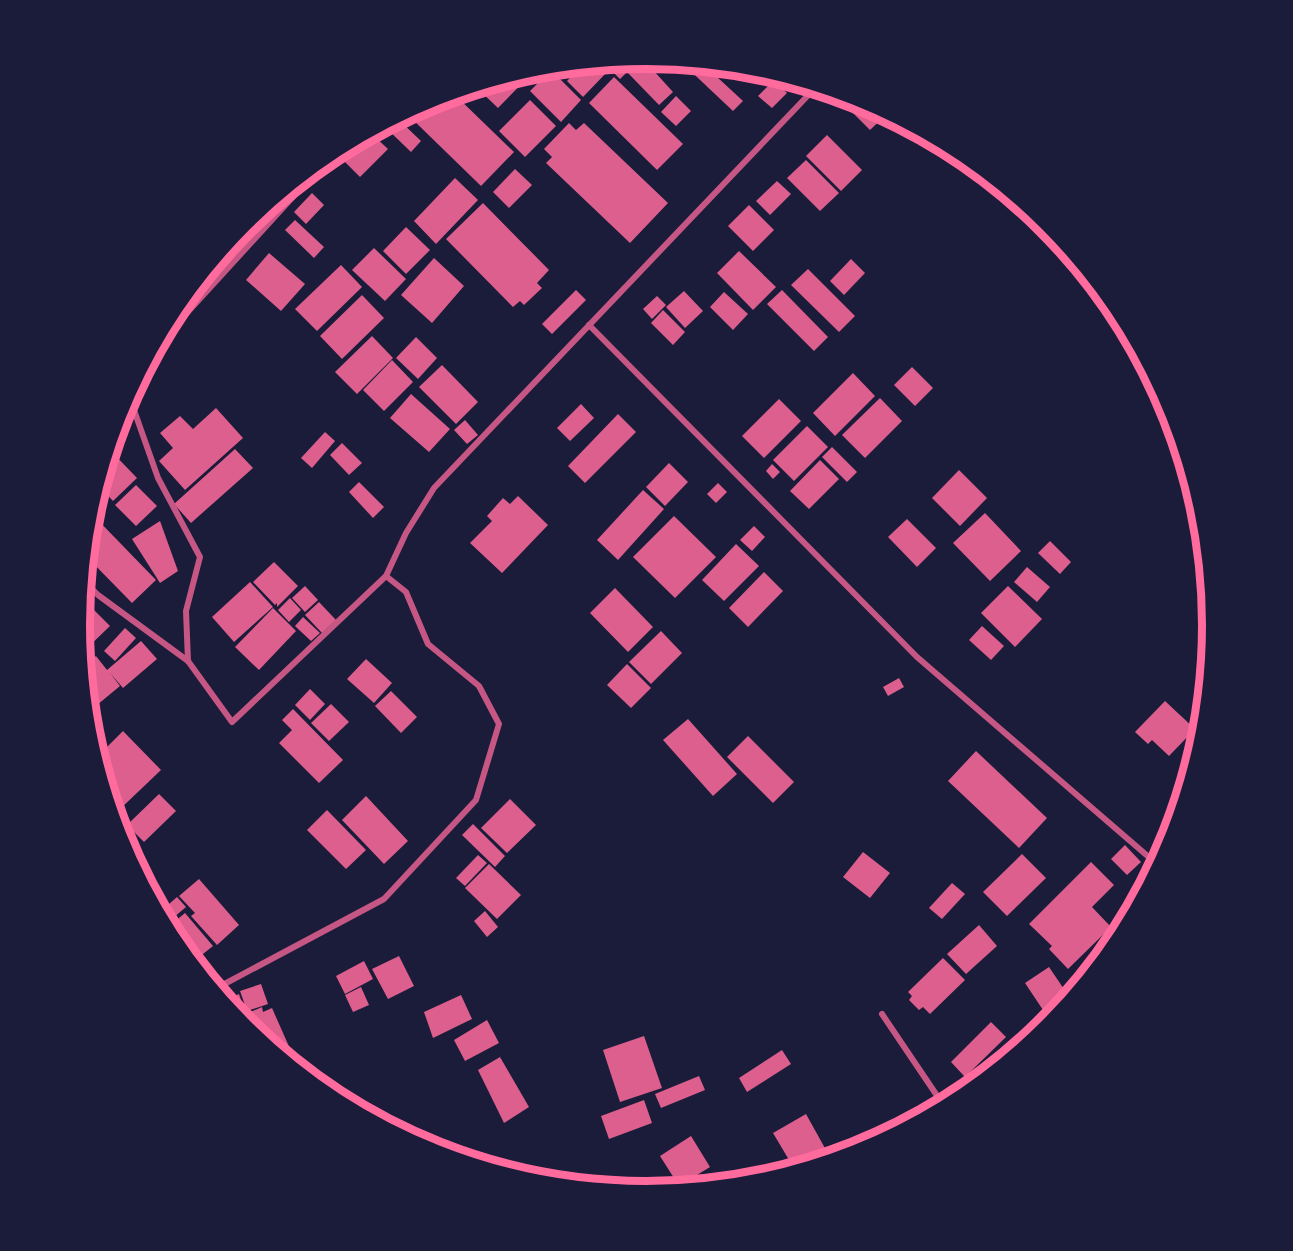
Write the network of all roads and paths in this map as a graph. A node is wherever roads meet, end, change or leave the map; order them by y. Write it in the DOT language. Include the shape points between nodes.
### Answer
graph roads {
  1 [pos="809,94"];
  2 [pos="294,196"];
  3 [pos="186,313"];
  4 [pos="589,325"];
  5 [pos="134,409"];
  6 [pos="386,576"];
  7 [pos="91,588"];
  8 [pos="188,661"];
  9 [pos="1151,860"];
  10 [pos="222,985"];
  11 [pos="882,1014"];
  12 [pos="939,1098"];
  1 -- 4 [label="street"];
  2 -- 3 [label="street"];
  4 -- 6 [label="street" via="434,488 406,533"];
  4 -- 9 [label="street" via="917,657"];
  5 -- 8 [label="street" via="158,478 200,558 186,611"];
  6 -- 8 [label="street" via="232,722"];
  6 -- 10 [label="street" via="406,592 428,645 479,686 499,724 476,800 384,898"];
  7 -- 8 [label="street"];
  11 -- 12 [label="street"];
}
